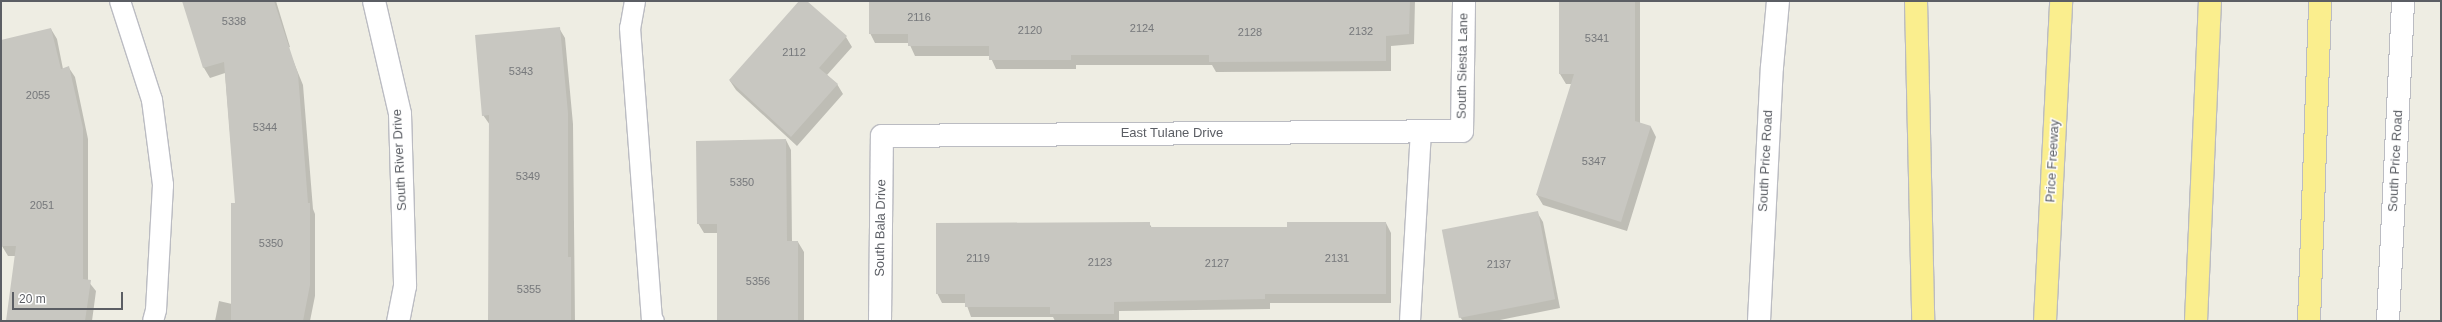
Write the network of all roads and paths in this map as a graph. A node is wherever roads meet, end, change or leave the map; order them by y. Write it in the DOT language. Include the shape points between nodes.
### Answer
graph roads {
  1 [pos="120,1"];
  2 [pos="374,1"];
  3 [pos="635,1"];
  4 [pos="1464,1"];
  5 [pos="1778,1"];
  6 [pos="1916,1"];
  7 [pos="2061,1"];
  8 [pos="2210,1"];
  9 [pos="2320,1"];
  10 [pos="2403,1"];
  11 [pos="1421,132"];
  12 [pos="1462,132"];
  13 [pos="882,136"];
  14 [pos="153,321"];
  15 [pos="398,321"];
  16 [pos="654,321"];
  17 [pos="880,321"];
  18 [pos="1410,321"];
  19 [pos="1759,321"];
  20 [pos="1923,321"];
  21 [pos="2045,321"];
  22 [pos="2196,321"];
  23 [pos="2309,321"];
  24 [pos="2388,321"];
  1 -- 14 [label="lane" via="152,100 163,185 156,310"];
  2 -- 15 [label="street, South River Drive" via="400,114 405,286"];
  3 -- 16 [label="lane" via="630,28"];
  4 -- 12 [label="street, South Siesta Lane"];
  5 -- 19 [label="street, South Price Road" via="1772,67"];
  6 -- 20 [label="highway"];
  7 -- 21 [label="highway, Price Freeway"];
  8 -- 22 [label="highway"];
  9 -- 23 [label="highway"];
  10 -- 24 [label="street, South Price Road"];
  11 -- 12 [label="street, East Tulane Drive"];
  11 -- 13 [label="street, East Tulane Drive"];
  11 -- 18 [label="lane"];
  13 -- 17 [label="street, South Bala Drive"];
}
